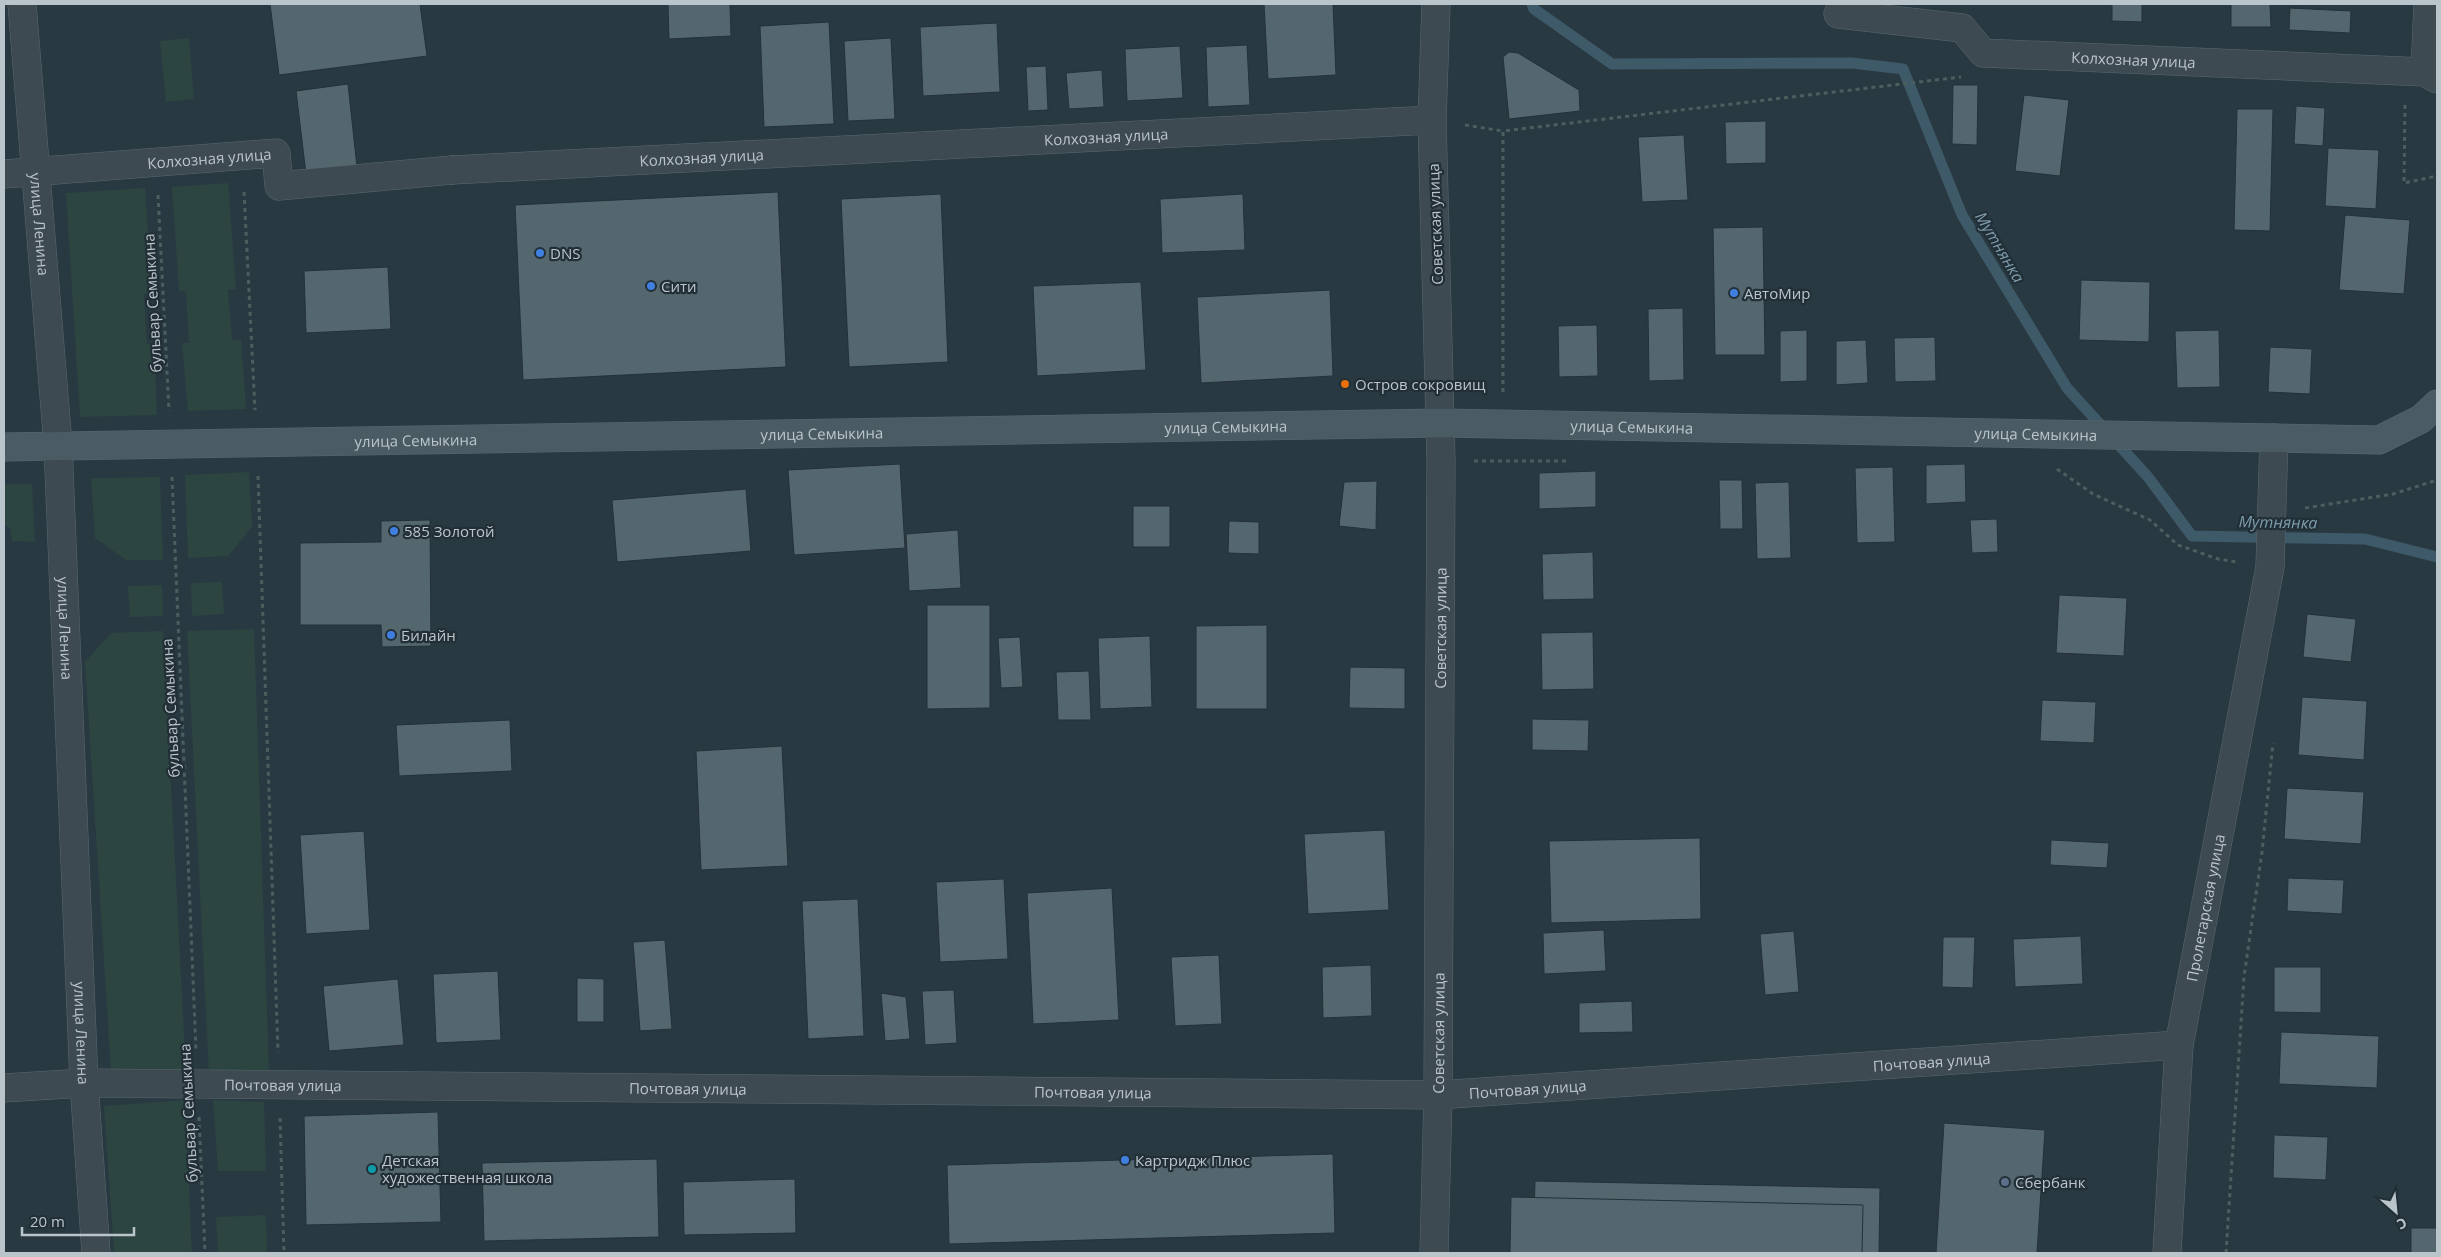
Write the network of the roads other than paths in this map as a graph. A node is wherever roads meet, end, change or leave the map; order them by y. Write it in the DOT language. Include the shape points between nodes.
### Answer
graph roads {
  1 [pos="22,4"];
  2 [pos="1436,4"];
  3 [pos="2428,4"];
  4 [pos="1838,14"];
  5 [pos="2431,76"];
  6 [pos="1432,120"];
  7 [pos="38,172"];
  8 [pos="4,174"];
  9 [pos="2437,404"];
  10 [pos="1441,423"];
  11 [pos="2274,438"];
  12 [pos="58,445"];
  13 [pos="4,447"];
  14 [pos="2180,1045"];
  15 [pos="84,1084"];
  16 [pos="4,1088"];
  17 [pos="1438,1095"];
  18 [pos="96,1253"];
  19 [pos="1434,1253"];
  20 [pos="2167,1253"];
  1 -- 7 [label="street, улица Ленина"];
  2 -- 6 [label="street, Советская улица"];
  3 -- 5 [label="street"];
  4 -- 5 [label="street, Колхозная улица" via="1962,28 1983,53"];
  6 -- 7 [label="street, Колхозная улица" via="452,170 278,186 276,153"];
  6 -- 10 [label="street, Советская улица"];
  7 -- 8 [label="street, Колхозная улица"];
  7 -- 12 [label="street, улица Ленина"];
  9 -- 11 [label="main road, улица Семыкина" via="2421,419 2380,440"];
  10 -- 11 [label="main road, улица Семыкина"];
  10 -- 12 [label="main road, улица Семыкина"];
  10 -- 17 [label="street, Советская улица"];
  11 -- 14 [label="street, Пролетарская улица" via="2270,563"];
  12 -- 13 [label="main road, улица Семыкина"];
  12 -- 15 [label="street, улица Ленина"];
  14 -- 17 [label="street, Почтовая улица"];
  14 -- 20 [label="street, Пролетарская улица"];
  15 -- 16 [label="street, Почтовая улица"];
  15 -- 17 [label="street, Почтовая улица"];
  15 -- 18 [label="street, улица Ленина"];
  17 -- 19 [label="street, Советская улица"];
}
